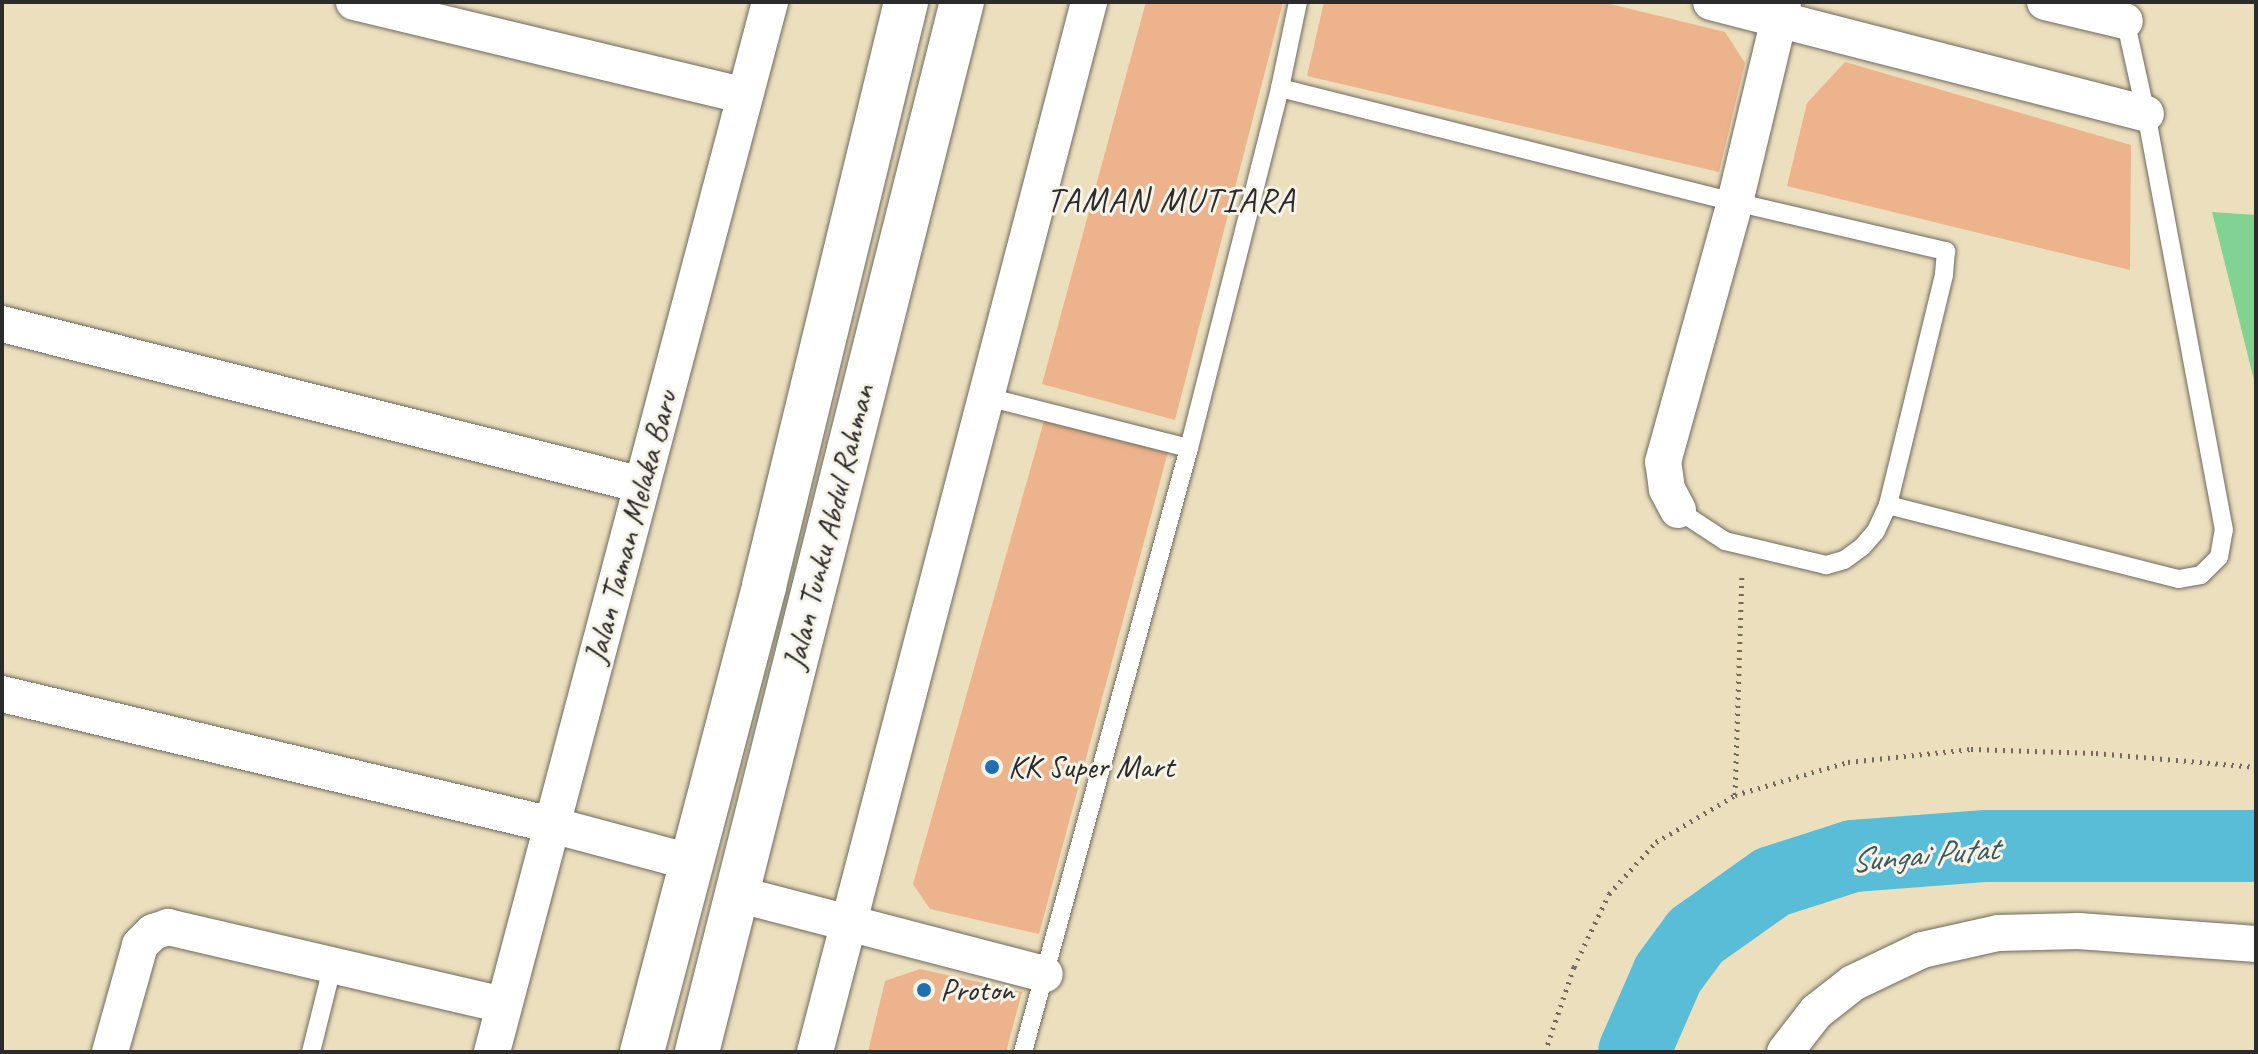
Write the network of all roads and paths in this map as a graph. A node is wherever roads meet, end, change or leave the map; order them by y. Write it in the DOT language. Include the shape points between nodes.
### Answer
graph roads {
  1 [pos="354,2"];
  2 [pos="770,2"];
  3 [pos="906,2"];
  4 [pos="962,2"];
  5 [pos="1089,2"];
  6 [pos="1298,2"];
  7 [pos="1711,2"];
  8 [pos="2045,2"];
  9 [pos="1781,10"];
  10 [pos="2123,12"];
  11 [pos="1280,88"];
  12 [pos="745,96"];
  13 [pos="2146,114"];
  14 [pos="1735,202"];
  15 [pos="2,324"];
  16 [pos="983,396"];
  17 [pos="1189,448"];
  18 [pos="642,485"];
  19 [pos="1888,505"];
  20 [pos="1678,510"];
  21 [pos="1743,545"];
  22 [pos="2,694"];
  23 [pos="2256,767"];
  24 [pos="1735,795"];
  25 [pos="552,825"];
  26 [pos="690,862"];
  27 [pos="737,894"];
  28 [pos="851,924"];
  29 [pos="2256,944"];
  30 [pos="333,964"];
  31 [pos="1045,974"];
  32 [pos="504,1005"];
  33 [pos="110,1052"];
  34 [pos="311,1052"];
  35 [pos="492,1052"];
  36 [pos="642,1052"];
  37 [pos="697,1052"];
  38 [pos="815,1052"];
  39 [pos="1023,1052"];
  40 [pos="1545,1052"];
  41 [pos="1785,1052"];
  1 -- 12 [label="street"];
  2 -- 12 [label="street, Jalan Taman Melaka Baru"];
  3 -- 26 [label="main road, Jalan Tunku Abdul Rahman" via="764,586"];
  4 -- 27 [label="main road, Jalan Tunku Abdul Rahman"];
  5 -- 16 [label="street"];
  6 -- 11 [label="lane"];
  7 -- 9 [label="street"];
  8 -- 10 [label="street"];
  9 -- 13 [label="street"];
  9 -- 14 [label="street"];
  10 -- 13 [label="lane"];
  11 -- 14 [label="lane"];
  11 -- 17 [label="lane"];
  12 -- 18 [label="street, Jalan Taman Melaka Baru"];
  13 -- 19 [label="lane" via="2224,530 2219,557 2201,575 2179,579"];
  14 -- 19 [label="lane" via="1946,251"];
  14 -- 20 [label="street" via="1663,462 1667,489"];
  15 -- 18 [label="street"];
  16 -- 17 [label="lane"];
  16 -- 28 [label="street"];
  17 -- 31 [label="lane"];
  18 -- 25 [label="street, Jalan Taman Melaka Baru"];
  19 -- 21 [label="lane" via="1876,531 1844,560 1826,565"];
  20 -- 21 [label="lane" via="1700,527"];
  21 -- 24 [label="path"];
  22 -- 25 [label="street"];
  23 -- 24 [label="path" via="1971,749 1848,762"];
  24 -- 40 [label="path" via="1656,842 1609,894 1574,967"];
  25 -- 26 [label="street"];
  25 -- 32 [label="street, Jalan Taman Melaka Baru"];
  26 -- 36 [label="main road, Jalan Tunku Abdul Rahman"];
  27 -- 28 [label="street"];
  27 -- 37 [label="main road, Jalan Tunku Abdul Rahman"];
  28 -- 31 [label="street"];
  28 -- 38 [label="street"];
  29 -- 41 [label="street" via="2079,931 1982,936 1922,950 1853,983 1816,1012"];
  30 -- 32 [label="street"];
  30 -- 33 [label="street" via="168,927 153,932 140,945"];
  30 -- 34 [label="lane"];
  31 -- 39 [label="lane"];
  32 -- 35 [label="street, Jalan Taman Melaka Baru"];
}
